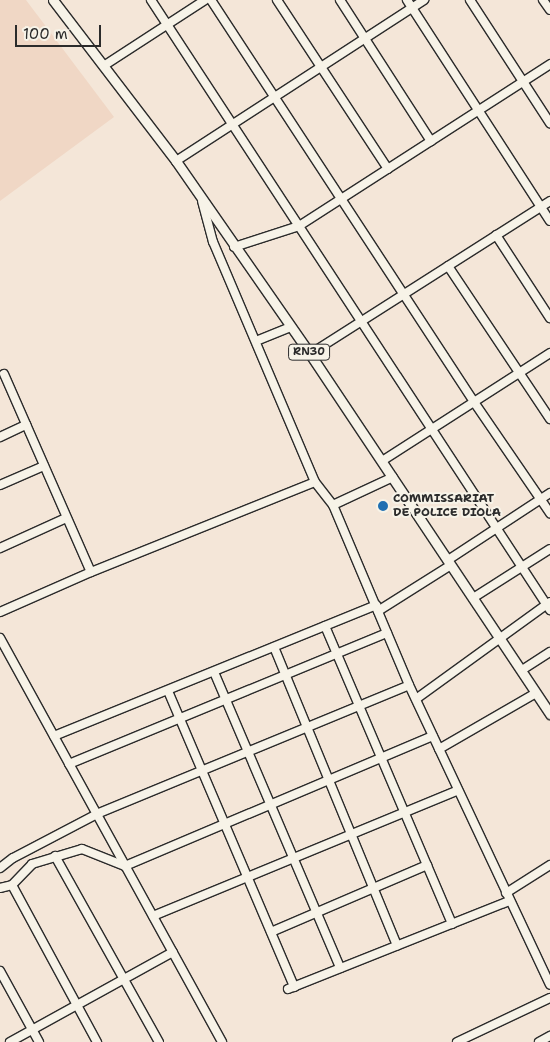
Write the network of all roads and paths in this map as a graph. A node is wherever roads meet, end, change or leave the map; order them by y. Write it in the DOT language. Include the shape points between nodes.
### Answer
graph roads {
  1 [pos="53,0"];
  2 [pos="151,0"];
  3 [pos="205,0"];
  4 [pos="211,0"];
  5 [pos="277,0"];
  6 [pos="340,0"];
  7 [pos="407,0"];
  8 [pos="424,0"];
  9 [pos="470,0"];
  10 [pos="543,0"];
  11 [pos="412,8"];
  12 [pos="550,10"];
  13 [pos="167,24"];
  14 [pos="365,38"];
  15 [pos="550,64"];
  16 [pos="105,65"];
  17 [pos="321,67"];
  18 [pos="523,82"];
  19 [pos="274,97"];
  20 [pos="478,110"];
  21 [pos="550,123"];
  22 [pos="232,124"];
  23 [pos="431,141"];
  24 [pos="176,161"];
  25 [pos="388,169"];
  26 [pos="341,199"];
  27 [pos="202,200"];
  28 [pos="550,201"];
  29 [pos="541,207"];
  30 [pos="550,220"];
  31 [pos="299,226"];
  32 [pos="496,236"];
  33 [pos="234,247"];
  34 [pos="448,266"];
  35 [pos="403,294"];
  36 [pos="550,318"];
  37 [pos="361,321"];
  38 [pos="291,328"];
  39 [pos="256,341"];
  40 [pos="550,352"];
  41 [pos="310,354"];
  42 [pos="518,373"];
  43 [pos="4,374"];
  44 [pos="474,402"];
  45 [pos="550,419"];
  46 [pos="26,425"];
  47 [pos="432,429"];
  48 [pos="0,437"];
  49 [pos="382,461"];
  50 [pos="44,466"];
  51 [pos="393,477"];
  52 [pos="315,482"];
  53 [pos="0,485"];
  54 [pos="550,493"];
  55 [pos="541,499"];
  56 [pos="333,505"];
  57 [pos="550,513"];
  58 [pos="66,518"];
  59 [pos="496,529"];
  60 [pos="0,548"];
  61 [pos="550,549"];
  62 [pos="449,563"];
  63 [pos="522,567"];
  64 [pos="91,572"];
  65 [pos="473,598"];
  66 [pos="549,606"];
  67 [pos="377,608"];
  68 [pos="0,612"];
  69 [pos="325,626"];
  70 [pos="387,633"];
  71 [pos="499,636"];
  72 [pos="0,638"];
  73 [pos="274,647"];
  74 [pos="550,652"];
  75 [pos="336,654"];
  76 [pos="522,670"];
  77 [pos="214,672"];
  78 [pos="285,675"];
  79 [pos="409,685"];
  80 [pos="168,691"];
  81 [pos="536,693"];
  82 [pos="416,699"];
  83 [pos="224,700"];
  84 [pos="358,706"];
  85 [pos="549,711"];
  86 [pos="180,718"];
  87 [pos="307,727"];
  88 [pos="54,736"];
  89 [pos="433,736"];
  90 [pos="439,749"];
  91 [pos="247,751"];
  92 [pos="381,758"];
  93 [pos="69,764"];
  94 [pos="201,770"];
  95 [pos="329,780"];
  96 [pos="458,790"];
  97 [pos="270,805"];
  98 [pos="404,812"];
  99 [pos="99,813"];
  100 [pos="225,824"];
  101 [pos="351,835"];
  102 [pos="55,856"];
  103 [pos="293,859"];
  104 [pos="427,865"];
  105 [pos="550,865"];
  106 [pos="125,866"];
  107 [pos="0,868"];
  108 [pos="248,878"];
  109 [pos="12,885"];
  110 [pos="0,888"];
  111 [pos="374,888"];
  112 [pos="507,897"];
  113 [pos="316,913"];
  114 [pos="153,916"];
  115 [pos="452,924"];
  116 [pos="271,932"];
  117 [pos="397,946"];
  118 [pos="173,952"];
  119 [pos="340,968"];
  120 [pos="0,971"];
  121 [pos="548,975"];
  122 [pos="124,979"];
  123 [pos="550,984"];
  124 [pos="550,998"];
  125 [pos="76,1005"];
  126 [pos="32,1030"];
  127 [pos="10,1042"];
  128 [pos="39,1042"];
  129 [pos="97,1042"];
  130 [pos="159,1042"];
  131 [pos="222,1042"];
  132 [pos="457,1042"];
  1 -- 16 [label="main road, RN30"];
  2 -- 13 [label="street"];
  3 -- 13 [label="street"];
  4 -- 19 [label="street"];
  5 -- 17 [label="street"];
  6 -- 14 [label="street"];
  7 -- 11 [label="street"];
  8 -- 11 [label="street"];
  9 -- 18 [label="street"];
  10 -- 12 [label="street"];
  11 -- 14 [label="street"];
  11 -- 20 [label="street"];
  13 -- 16 [label="street"];
  13 -- 22 [label="street"];
  14 -- 17 [label="street"];
  14 -- 23 [label="street"];
  15 -- 18 [label="street"];
  16 -- 24 [label="main road, RN30"];
  17 -- 19 [label="street"];
  17 -- 25 [label="street"];
  18 -- 20 [label="street"];
  18 -- 21 [label="street"];
  19 -- 22 [label="street"];
  19 -- 26 [label="street"];
  20 -- 23 [label="street"];
  20 -- 29 [label="street"];
  22 -- 24 [label="street"];
  22 -- 31 [label="street"];
  23 -- 25 [label="street"];
  24 -- 27 [label="main road, RN30"];
  25 -- 26 [label="street"];
  26 -- 31 [label="street"];
  26 -- 35 [label="street"];
  27 -- 33 [label="main road, RN30"];
  27 -- 39 [label="street" via="213,242"];
  28 -- 29 [label="street"];
  29 -- 30 [label="street"];
  29 -- 32 [label="street"];
  31 -- 33 [label="street"];
  31 -- 37 [label="street"];
  32 -- 34 [label="street"];
  32 -- 36 [label="street"];
  33 -- 38 [label="main road, RN30"];
  34 -- 35 [label="street"];
  34 -- 42 [label="street"];
  35 -- 37 [label="street"];
  35 -- 44 [label="street"];
  37 -- 41 [label="street"];
  37 -- 47 [label="street"];
  38 -- 39 [label="street"];
  38 -- 41 [label="main road, RN30"];
  39 -- 52 [label="street"];
  40 -- 42 [label="street"];
  41 -- 49 [label="main road, RN30"];
  42 -- 44 [label="street"];
  42 -- 45 [label="street"];
  43 -- 46 [label="street"];
  44 -- 47 [label="street"];
  44 -- 55 [label="street"];
  46 -- 48 [label="street"];
  46 -- 50 [label="street"];
  47 -- 49 [label="street"];
  47 -- 59 [label="street"];
  49 -- 51 [label="main road, RN30"];
  50 -- 53 [label="street"];
  50 -- 58 [label="street"];
  51 -- 56 [label="street"];
  51 -- 62 [label="main road, RN30"];
  52 -- 56 [label="street"];
  52 -- 64 [label="street"];
  54 -- 55 [label="street"];
  55 -- 57 [label="street"];
  55 -- 59 [label="street"];
  56 -- 67 [label="street"];
  58 -- 60 [label="street"];
  58 -- 64 [label="street"];
  59 -- 62 [label="street"];
  59 -- 63 [label="street"];
  61 -- 63 [label="street"];
  62 -- 65 [label="main road, RN30"];
  62 -- 67 [label="street"];
  63 -- 65 [label="street"];
  63 -- 66 [label="street"];
  64 -- 68 [label="street"];
  65 -- 71 [label="main road, RN30"];
  66 -- 71 [label="street"];
  67 -- 69 [label="street"];
  67 -- 70 [label="street"];
  69 -- 73 [label="street"];
  69 -- 75 [label="street"];
  70 -- 75 [label="street"];
  70 -- 79 [label="street"];
  71 -- 76 [label="main road, RN30"];
  71 -- 82 [label="street"];
  72 -- 88 [label="street"];
  73 -- 77 [label="street"];
  73 -- 78 [label="street"];
  74 -- 76 [label="street"];
  75 -- 78 [label="street"];
  75 -- 84 [label="street"];
  76 -- 81 [label="main road, RN30"];
  77 -- 80 [label="street"];
  77 -- 83 [label="street"];
  78 -- 83 [label="street"];
  78 -- 87 [label="street"];
  79 -- 82 [label="street"];
  79 -- 84 [label="street"];
  80 -- 86 [label="street"];
  80 -- 88 [label="street"];
  81 -- 85 [label="main road, RN30"];
  81 -- 90 [label="street"];
  82 -- 89 [label="street"];
  83 -- 86 [label="street"];
  83 -- 91 [label="street"];
  84 -- 87 [label="street"];
  84 -- 92 [label="street"];
  86 -- 93 [label="street"];
  86 -- 94 [label="street"];
  87 -- 91 [label="street"];
  87 -- 95 [label="street"];
  88 -- 93 [label="street"];
  89 -- 90 [label="street"];
  89 -- 92 [label="street"];
  90 -- 96 [label="street"];
  91 -- 94 [label="street"];
  91 -- 97 [label="street"];
  92 -- 95 [label="street"];
  92 -- 98 [label="street"];
  93 -- 99 [label="street"];
  94 -- 99 [label="street"];
  94 -- 100 [label="street"];
  95 -- 97 [label="street"];
  95 -- 101 [label="street"];
  96 -- 98 [label="street"];
  96 -- 112 [label="street"];
  97 -- 100 [label="street"];
  97 -- 103 [label="street"];
  98 -- 101 [label="street"];
  98 -- 104 [label="street"];
  99 -- 106 [label="street"];
  99 -- 107 [label="street"];
  100 -- 106 [label="street"];
  100 -- 108 [label="street"];
  101 -- 103 [label="street"];
  101 -- 111 [label="street"];
  102 -- 106 [label="street" via="82,849"];
  102 -- 109 [label="street" via="32,864"];
  102 -- 122 [label="street"];
  103 -- 108 [label="street"];
  103 -- 113 [label="street"];
  104 -- 111 [label="street"];
  104 -- 115 [label="street"];
  105 -- 112 [label="street"];
  106 -- 114 [label="street"];
  108 -- 114 [label="street"];
  108 -- 116 [label="street"];
  109 -- 110 [label="street"];
  109 -- 125 [label="street"];
  111 -- 113 [label="street"];
  111 -- 117 [label="street"];
  112 -- 115 [label="street"];
  112 -- 121 [label="street"];
  113 -- 116 [label="street"];
  113 -- 119 [label="street"];
  114 -- 118 [label="street"];
  115 -- 117 [label="street"];
  116 -- 119 [label="street" via="291,988"];
  117 -- 119 [label="street"];
  118 -- 122 [label="street"];
  118 -- 131 [label="street"];
  120 -- 126 [label="street"];
  121 -- 123 [label="street"];
  122 -- 125 [label="street"];
  122 -- 130 [label="street"];
  124 -- 132 [label="street"];
  125 -- 126 [label="street"];
  125 -- 129 [label="street"];
  126 -- 127 [label="street"];
  126 -- 128 [label="street"];
}
